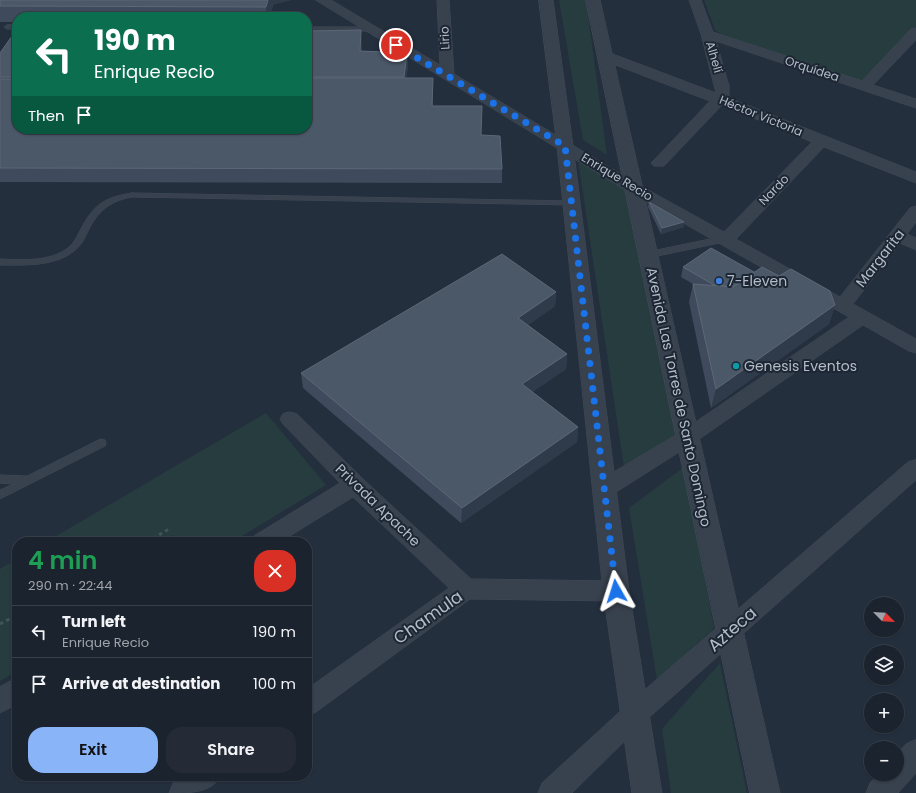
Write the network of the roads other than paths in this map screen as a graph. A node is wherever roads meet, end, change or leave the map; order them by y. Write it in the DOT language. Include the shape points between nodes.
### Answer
graph roads {
  1 [pos="322,0"];
  2 [pos="443,0"];
  3 [pos="546,0"];
  4 [pos="593,0"];
  5 [pos="695,0"];
  6 [pos="7,27"];
  7 [pos="12,27"];
  8 [pos="312,29"];
  9 [pos="370,30"];
  10 [pos="916,32"];
  11 [pos="707,34"];
  12 [pos="605,56"];
  13 [pos="447,76"];
  14 [pos="864,87"];
  15 [pos="721,100"];
  16 [pos="916,104"];
  17 [pos="821,141"];
  18 [pos="565,146"];
  19 [pos="659,163"];
  20 [pos="916,178"];
  21 [pos="633,188"];
  22 [pos="572,203"];
  23 [pos="916,211"];
  24 [pos="898,236"];
  25 [pos="726,239"];
  26 [pos="916,245"];
  27 [pos="648,255"];
  28 [pos="0,262"];
  29 [pos="843,305"];
  30 [pos="862,317"];
  31 [pos="916,347"];
  32 [pos="290,419"];
  33 [pos="688,437"];
  34 [pos="101,443"];
  35 [pos="916,468"];
  36 [pos="0,479"];
  37 [pos="27,480"];
  38 [pos="355,485"];
  39 [pos="605,488"];
  40 [pos="0,495"];
  41 [pos="270,537"];
  42 [pos="466,589"];
  43 [pos="616,591"];
  44 [pos="729,631"];
  45 [pos="12,693"];
  46 [pos="312,700"];
  47 [pos="0,701"];
  48 [pos="635,714"];
  49 [pos="916,753"];
  50 [pos="200,781"];
  51 [pos="183,793"];
  52 [pos="552,793"];
  53 [pos="647,793"];
  54 [pos="764,793"];
  55 [pos="880,793"];
  1 -- 9 [label="street, Enrique Recio"];
  2 -- 13 [label="street, Lirio"];
  3 -- 18 [label="street"];
  4 -- 12 [label="street, Avenida Las Torres de Santo Domingo"];
  5 -- 11 [label="street, Alhelí"];
  6 -- 7 [label="lane"];
  8 -- 9 [label="lane"];
  9 -- 13 [label="street, Enrique Recio"];
  10 -- 14 [label="street"];
  11 -- 14 [label="street, Orquídea"];
  11 -- 15 [label="street, Alhelí" via="722,86"];
  12 -- 15 [label="street, Héctor Victoria"];
  12 -- 21 [label="street, Avenida Las Torres de Santo Domingo"];
  13 -- 18 [label="street, Enrique Recio"];
  14 -- 16 [label="street, Orquídea"];
  15 -- 17 [label="street, Héctor Victoria"];
  15 -- 19 [label="street"];
  17 -- 20 [label="street, Héctor Victoria"];
  17 -- 25 [label="street, Nardo"];
  18 -- 21 [label="street, Enrique Recio"];
  18 -- 22 [label="street"];
  21 -- 25 [label="street, Enrique Recio"];
  21 -- 27 [label="street, Avenida Las Torres de Santo Domingo"];
  22 -- 28 [label="lane" via="132,195 110,200 101,206 92,214 76,245 62,255 40,261"];
  22 -- 39 [label="street"];
  23 -- 24 [label="street, Margarita"];
  24 -- 26 [label="street"];
  24 -- 29 [label="street, Margarita"];
  25 -- 27 [label="lane"];
  25 -- 29 [label="street, Enrique Recio"];
  27 -- 33 [label="street, Avenida Las Torres de Santo Domingo"];
  29 -- 30 [label="street, Enrique Recio"];
  30 -- 31 [label="street, Enrique Recio"];
  30 -- 33 [label="street"];
  32 -- 38 [label="street, Privada Apache"];
  33 -- 39 [label="street"];
  33 -- 44 [label="street, Avenida Las Torres de Santo Domingo"];
  34 -- 37 [label="lane"];
  35 -- 44 [label="street, Azteca"];
  36 -- 37 [label="lane"];
  37 -- 40 [label="lane"];
  38 -- 41 [label="street"];
  38 -- 42 [label="street, Privada Apache"];
  39 -- 43 [label="street"];
  42 -- 43 [label="street, Chamula"];
  42 -- 46 [label="street, Chamula"];
  43 -- 48 [label="street"];
  44 -- 48 [label="street, Azteca"];
  44 -- 54 [label="street, Avenida Las Torres de Santo Domingo"];
  45 -- 47 [label="street"];
  48 -- 52 [label="street, Azteca"];
  48 -- 53 [label="street"];
  49 -- 55 [label="street"];
  50 -- 51 [label="street"];
}
